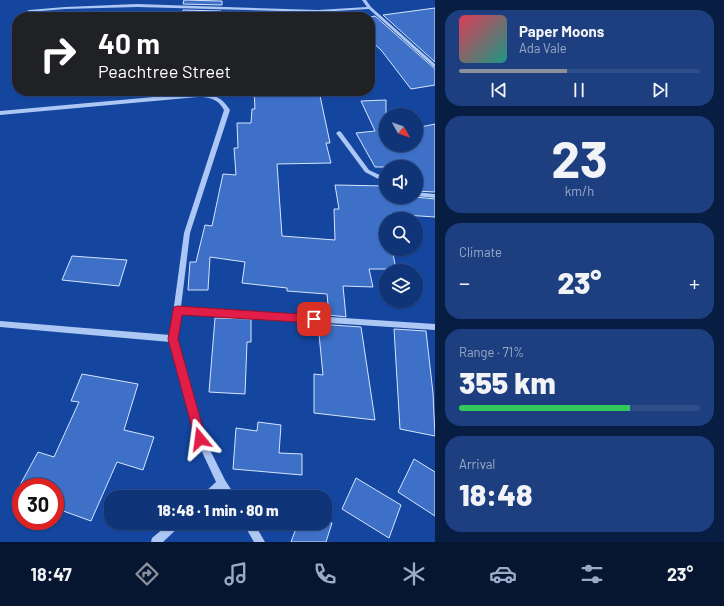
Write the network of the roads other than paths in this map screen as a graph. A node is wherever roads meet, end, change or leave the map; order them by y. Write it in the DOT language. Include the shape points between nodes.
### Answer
graph roads {
  1 [pos="364,0"];
  2 [pos="370,8"];
  3 [pos="29,10"];
  4 [pos="374,12"];
  5 [pos="375,13"];
  6 [pos="435,67"];
  7 [pos="187,96"];
  8 [pos="214,96"];
  9 [pos="0,113"];
  10 [pos="339,133"];
  11 [pos="379,177"];
  12 [pos="423,195"];
  13 [pos="435,196"];
  14 [pos="178,310"];
  15 [pos="0,324"];
  16 [pos="435,327"];
  17 [pos="173,339"];
  18 [pos="222,484"];
  19 [pos="215,490"];
  20 [pos="226,490"];
  21 [pos="169,530"];
  22 [pos="252,530"];
  23 [pos="156,542"];
  24 [pos="260,542"];
  1 -- 2 [label="street"];
  2 -- 3 [label="street" via="318,11 131,2"];
  2 -- 4 [label="street"];
  5 -- 6 [label="street"];
  7 -- 9 [label="street"];
  8 -- 14 [label="street" via="223,102 227,110 186,233"];
  10 -- 11 [label="street" via="367,171"];
  12 -- 13 [label="street"];
  14 -- 16 [label="street"];
  14 -- 17 [label="street"];
  15 -- 17 [label="street"];
  17 -- 18 [label="street" via="200,439"];
  18 -- 19 [label="street"];
  18 -- 20 [label="street"];
  21 -- 23 [label="street"];
  22 -- 24 [label="street"];
}
